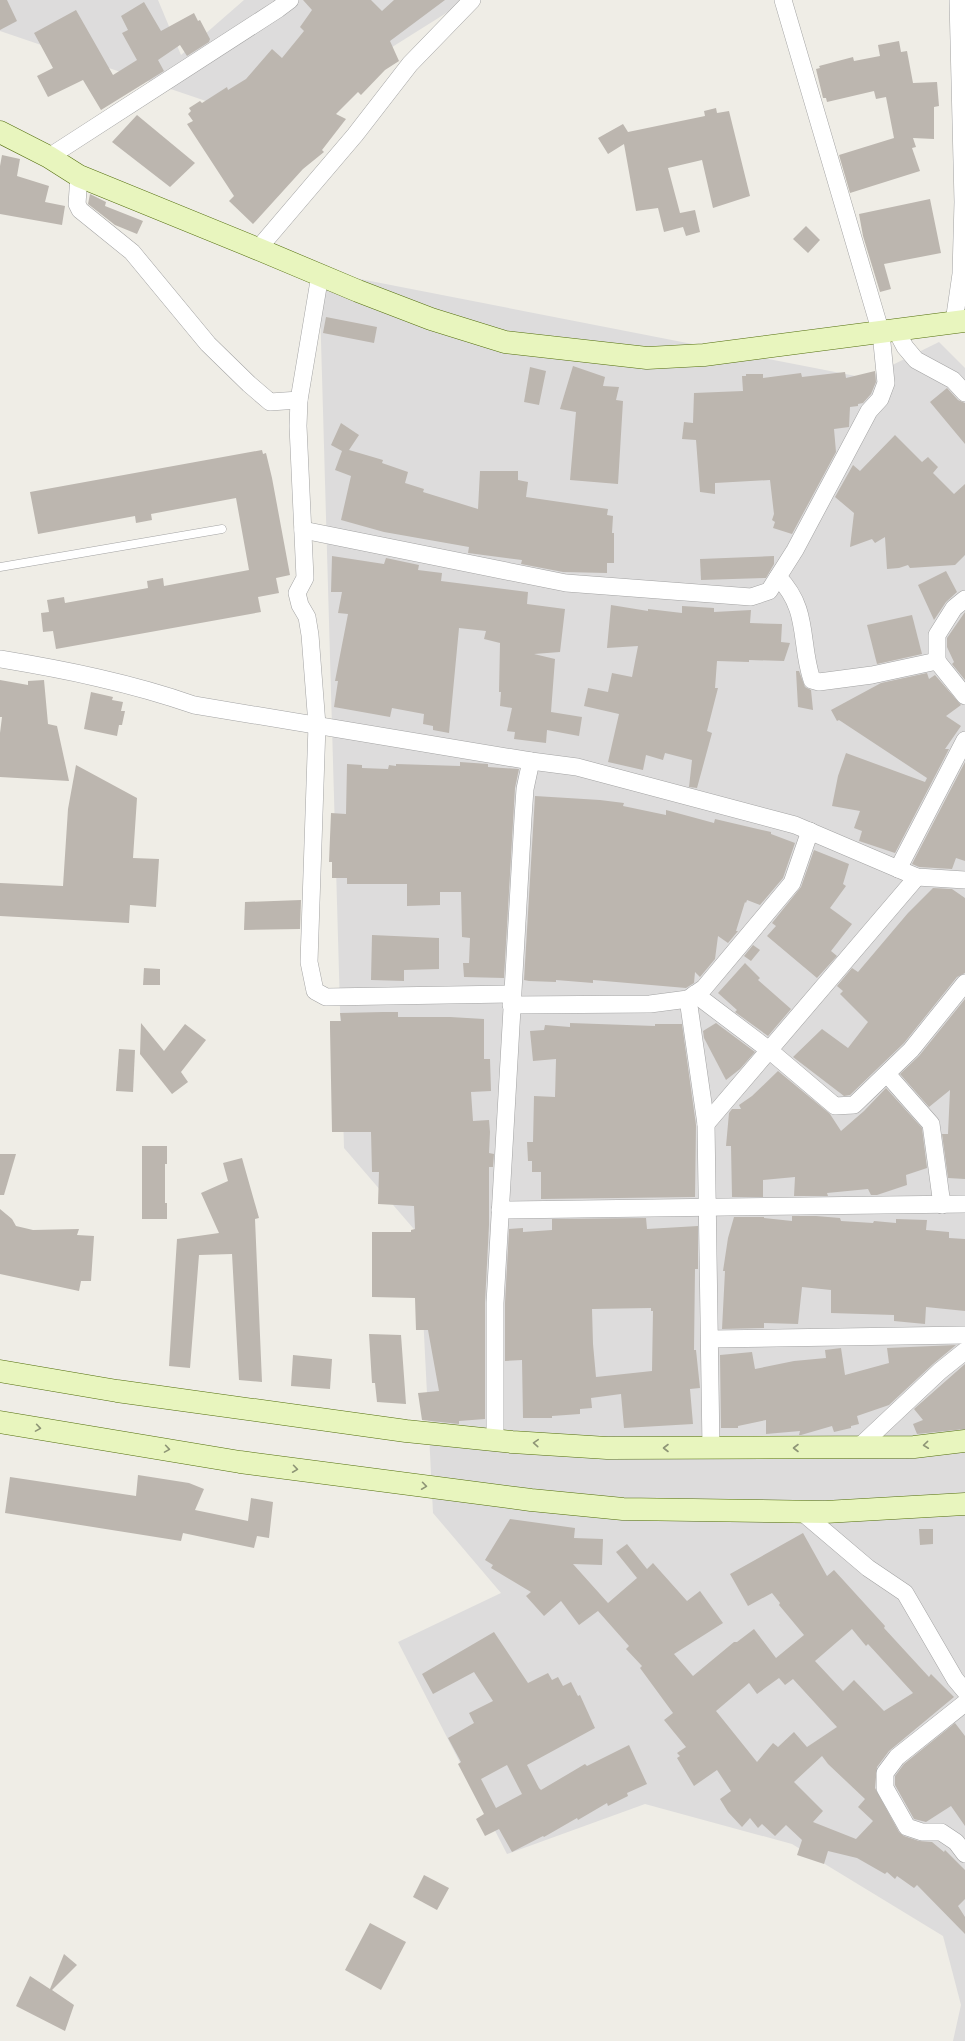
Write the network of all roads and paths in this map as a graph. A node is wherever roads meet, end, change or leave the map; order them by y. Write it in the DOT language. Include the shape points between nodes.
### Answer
graph roads {
  1 [pos="290,0"];
  2 [pos="472,0"];
  3 [pos="783,0"];
  4 [pos="958,0"];
  5 [pos="0,132"];
  6 [pos="49,157"];
  7 [pos="79,176"];
  8 [pos="258,249"];
  9 [pos="320,275"];
  10 [pos="960,321"];
  11 [pos="888,332"];
  12 [pos="965,394"];
  13 [pos="299,400"];
  14 [pos="222,529"];
  15 [pos="303,530"];
  16 [pos="0,567"];
  17 [pos="778,577"];
  18 [pos="965,598"];
  19 [pos="0,659"];
  20 [pos="937,661"];
  21 [pos="965,696"];
  22 [pos="317,725"];
  23 [pos="965,740"];
  24 [pos="531,762"];
  25 [pos="810,831"];
  26 [pos="898,869"];
  27 [pos="917,877"];
  28 [pos="965,880"];
  29 [pos="965,983"];
  30 [pos="692,996"];
  31 [pos="512,1000"];
  32 [pos="769,1050"];
  33 [pos="887,1074"];
  34 [pos="706,1124"];
  35 [pos="942,1204"];
  36 [pos="965,1204"];
  37 [pos="708,1208"];
  38 [pos="500,1210"];
  39 [pos="965,1335"];
  40 [pos="710,1339"];
  41 [pos="965,1351"];
  42 [pos="0,1371"];
  43 [pos="0,1422"];
  44 [pos="495,1440"];
  45 [pos="965,1442"];
  46 [pos="711,1448"];
  47 [pos="859,1448"];
  48 [pos="965,1504"];
  49 [pos="802,1512"];
  50 [pos="965,1692"];
  51 [pos="965,1703"];
  52 [pos="965,1854"];
  1 -- 6 [label="street"];
  2 -- 8 [label="street" via="410,64 355,135"];
  3 -- 11 [label="street"];
  4 -- 10 [label="street" via="963,202"];
  5 -- 6 [label="street"];
  6 -- 7 [label="street"];
  7 -- 8 [label="street"];
  7 -- 13 [label="street" via="77,204 80,210 132,252 208,344 270,402"];
  8 -- 9 [label="street"];
  9 -- 11 [label="street" via="431,319 505,342 647,358 704,355"];
  9 -- 13 [label="street"];
  10 -- 11 [label="street"];
  11 -- 12 [label="street" via="916,360 953,380"];
  11 -- 17 [label="street" via="886,383 880,399 869,411"];
  13 -- 15 [label="street"];
  14 -- 16 [label="lane"];
  15 -- 17 [label="street" via="566,583 751,597 769,591"];
  15 -- 22 [label="street" via="305,578 297,593 307,617 310,635"];
  17 -- 20 [label="street" via="790,589 796,602 803,625 808,669 812,680 819,682 872,675"];
  18 -- 20 [label="street" via="954,608 937,634"];
  19 -- 22 [label="street" via="149,690 194,705"];
  20 -- 21 [label="street"];
  22 -- 24 [label="street"];
  22 -- 31 [label="street" via="309,962 315,991 326,997"];
  23 -- 26 [label="street"];
  24 -- 25 [label="street" via="576,767"];
  24 -- 31 [label="street" via="524,802"];
  25 -- 26 [label="street"];
  25 -- 30 [label="street" via="792,883 704,988"];
  26 -- 27 [label="street"];
  27 -- 28 [label="street"];
  27 -- 32 [label="street"];
  29 -- 33 [label="street" via="911,1050"];
  30 -- 31 [label="street" via="650,1004"];
  30 -- 32 [label="street"];
  30 -- 34 [label="street"];
  31 -- 38 [label="street"];
  32 -- 33 [label="street" via="835,1106 854,1105"];
  32 -- 34 [label="street"];
  33 -- 35 [label="street" via="931,1124"];
  34 -- 37 [label="street"];
  35 -- 36 [label="street"];
  35 -- 37 [label="street"];
  37 -- 38 [label="street"];
  37 -- 40 [label="street"];
  38 -- 44 [label="street" via="495,1303"];
  39 -- 40 [label="street"];
  40 -- 46 [label="street"];
  41 -- 47 [label="street" via="940,1371"];
  42 -- 44 [label="street" via="148,1395 406,1431"];
  43 -- 49 [label="street, one-way" via="240,1462 531,1500 623,1509"];
  46 -- 44 [label="street, one-way" via="607,1448"];
  45 -- 47 [label="street, one-way" via="914,1447"];
  47 -- 46 [label="street, one-way"];
  48 -- 49 [label="street"];
  49 -- 50 [label="street" via="868,1568 905,1593"];
  51 -- 52 [label="street" via="897,1757 885,1773 885,1788 907,1827 922,1832 942,1832 956,1842"];
}
